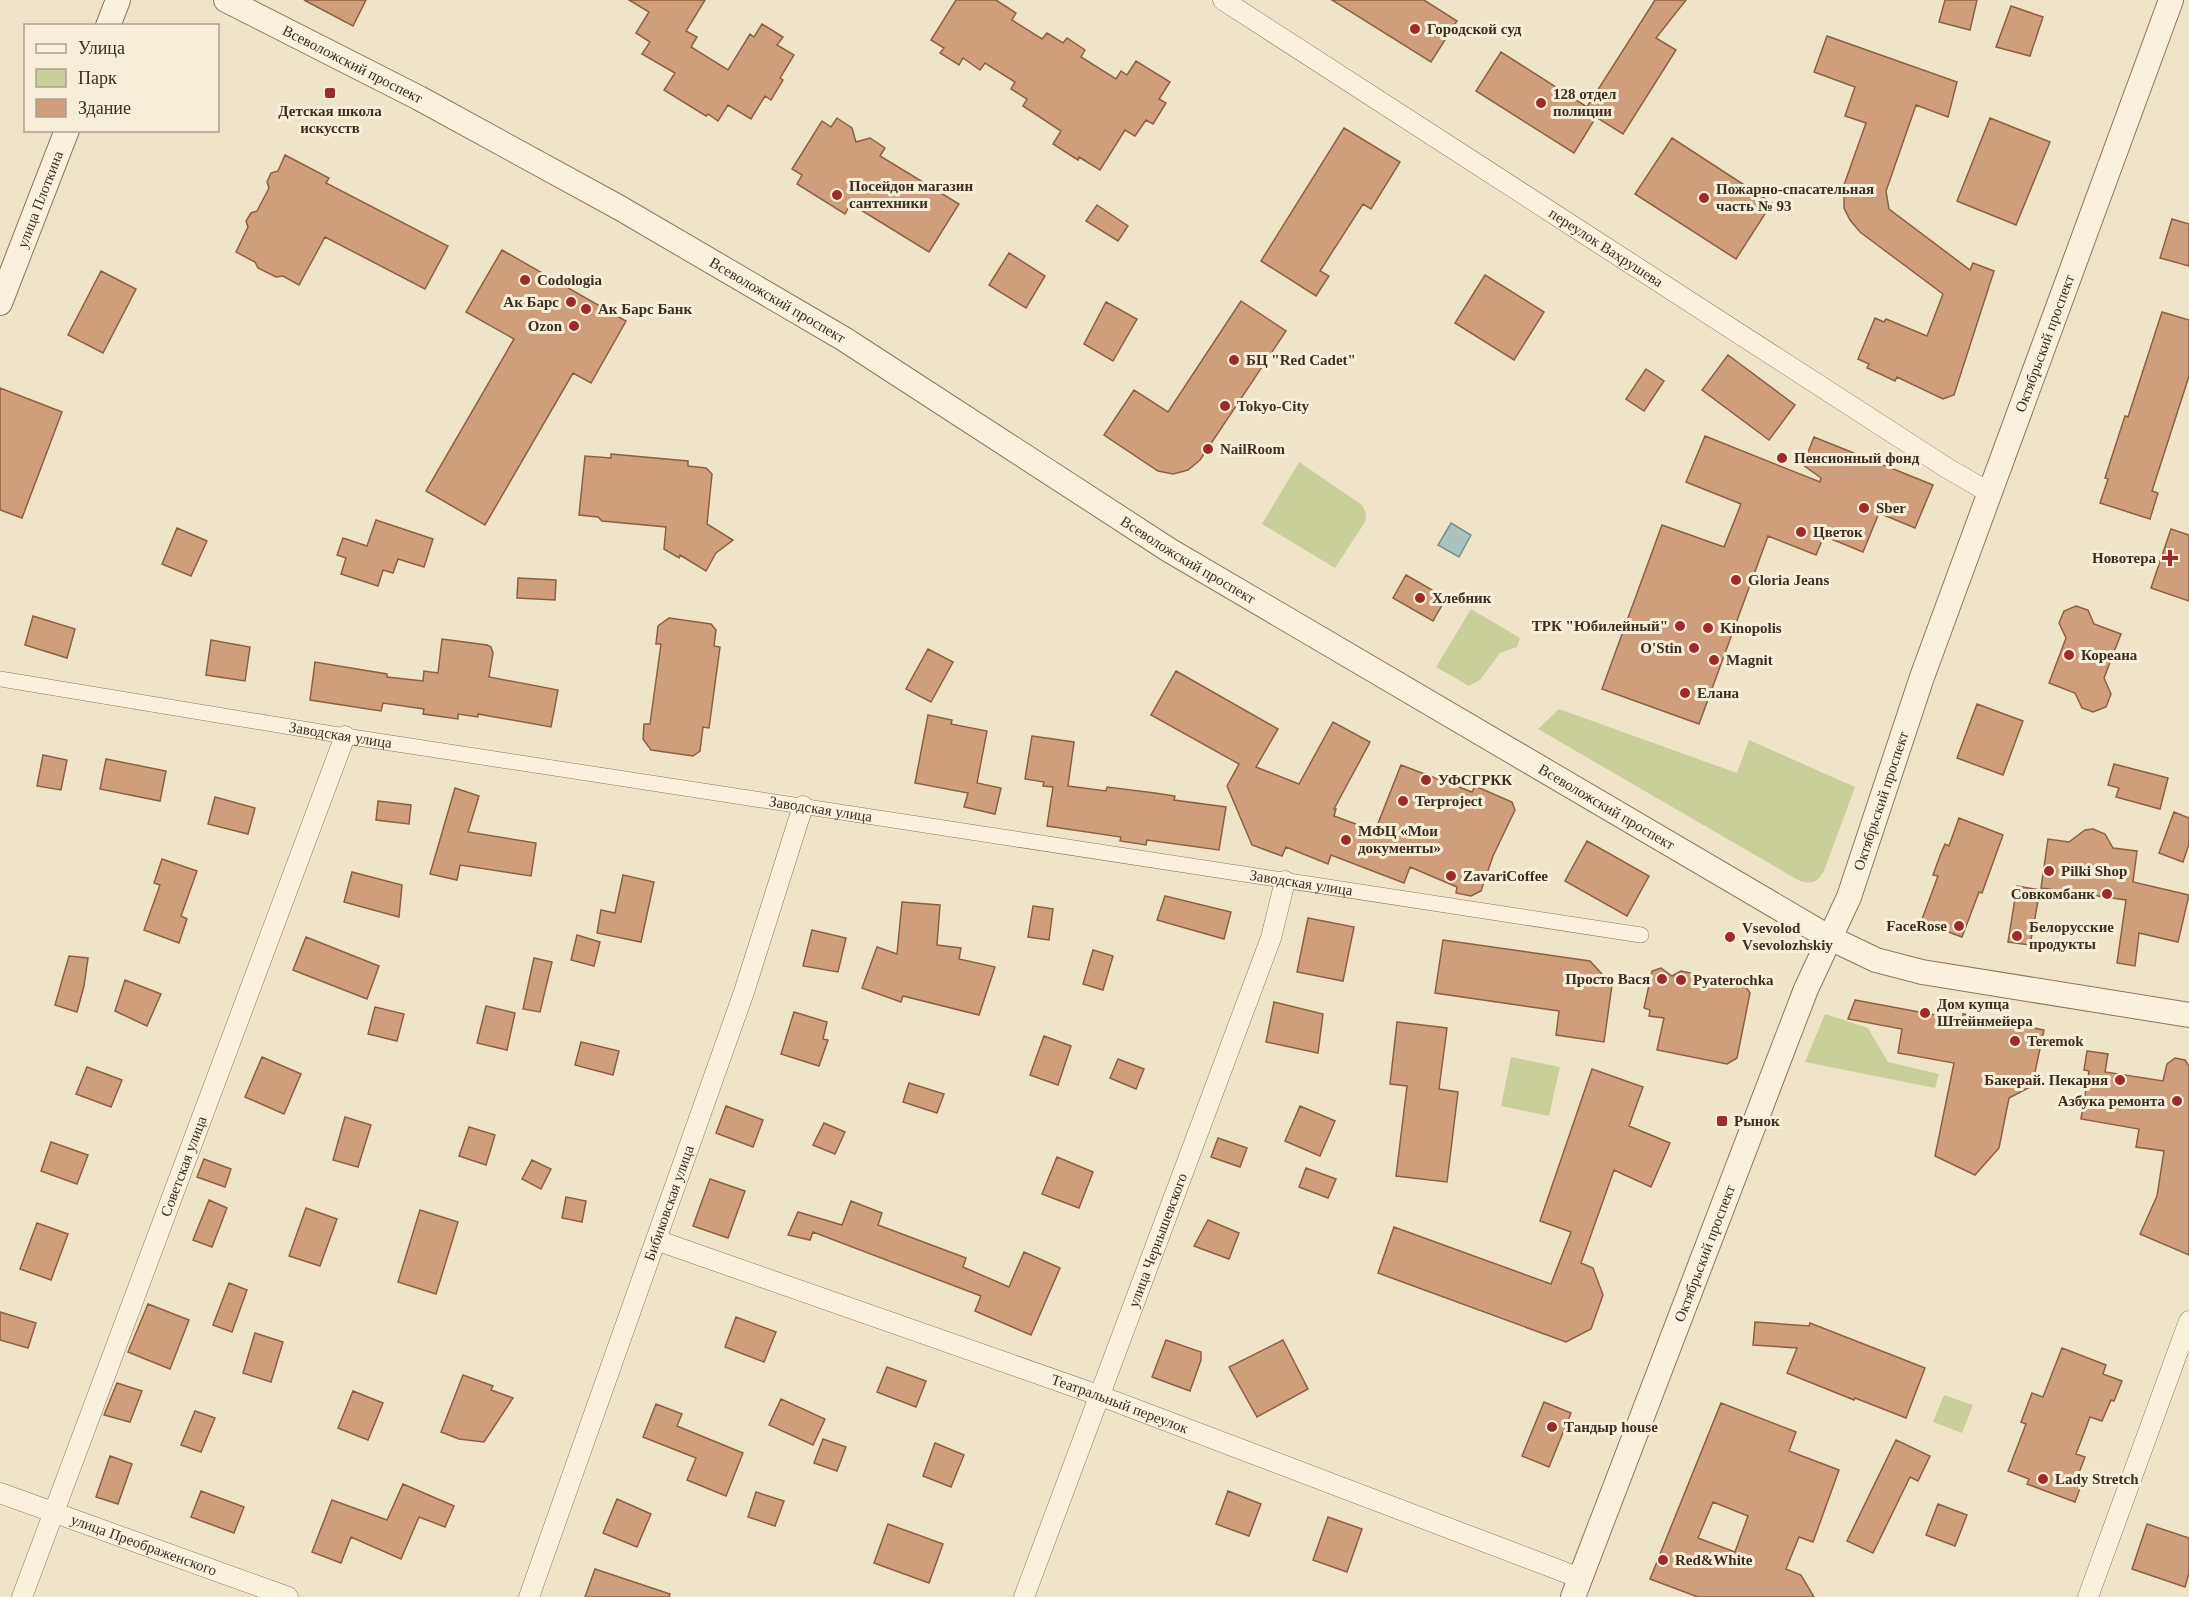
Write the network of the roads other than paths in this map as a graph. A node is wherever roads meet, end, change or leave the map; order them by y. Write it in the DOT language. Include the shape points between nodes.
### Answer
graph roads {
  1 [pos="118,0"];
  2 [pos="226,0"];
  3 [pos="1223,0"];
  4 [pos="2171,0"];
  5 [pos="109,24"];
  6 [pos="66,132"];
  7 [pos="0,303"];
  8 [pos="1990,493"];
  9 [pos="0,679"];
  10 [pos="345,736"];
  11 [pos="803,806"];
  12 [pos="1285,880"];
  13 [pos="1641,935"];
  14 [pos="1830,938"];
  15 [pos="2189,1015"];
  16 [pos="656,1239"];
  17 [pos="2189,1321"];
  18 [pos="1098,1395"];
  19 [pos="0,1493"];
  20 [pos="53,1513"];
  21 [pos="1576,1587"];
  22 [pos="22,1597"];
  23 [pos="288,1597"];
  24 [pos="529,1597"];
  25 [pos="1024,1597"];
  26 [pos="2088,1597"];
  1 -- 5 [label="street"];
  2 -- 14 [label="street, Всеволожский проспект" via="487,134 641,220 844,339 1169,550"];
  3 -- 8 [label="street, переулок Вахрушева"];
  4 -- 8 [label="street, Октябрьский проспект"];
  6 -- 7 [label="street, улица Плоткина"];
  8 -- 14 [label="street, Октябрьский проспект" via="1922,677 1849,897"];
  9 -- 10 [label="street, Заводская улица"];
  10 -- 11 [label="street, Заводская улица"];
  10 -- 20 [label="street, Советская улица"];
  11 -- 12 [label="street, Заводская улица"];
  11 -- 16 [label="street, Бибиковская улица" via="744,992"];
  12 -- 13 [label="street, Заводская улица"];
  12 -- 18 [label="street, улица Чернышевского" via="1271,938"];
  14 -- 15 [label="street, Всеволожский проспект" via="1876,960 1922,972"];
  14 -- 21 [label="street, Октябрьский проспект" via="1806,989"];
  16 -- 18 [label="street, Театральный переулок"];
  16 -- 24 [label="street, Бибиковская улица"];
  17 -- 26 [label="street"];
  18 -- 21 [label="street, Театральный переулок"];
  18 -- 25 [label="street, улица Чернышевского"];
  19 -- 20 [label="street, улица Преображенского"];
  20 -- 22 [label="street, Советская улица"];
  20 -- 23 [label="street, улица Преображенского"];
}
